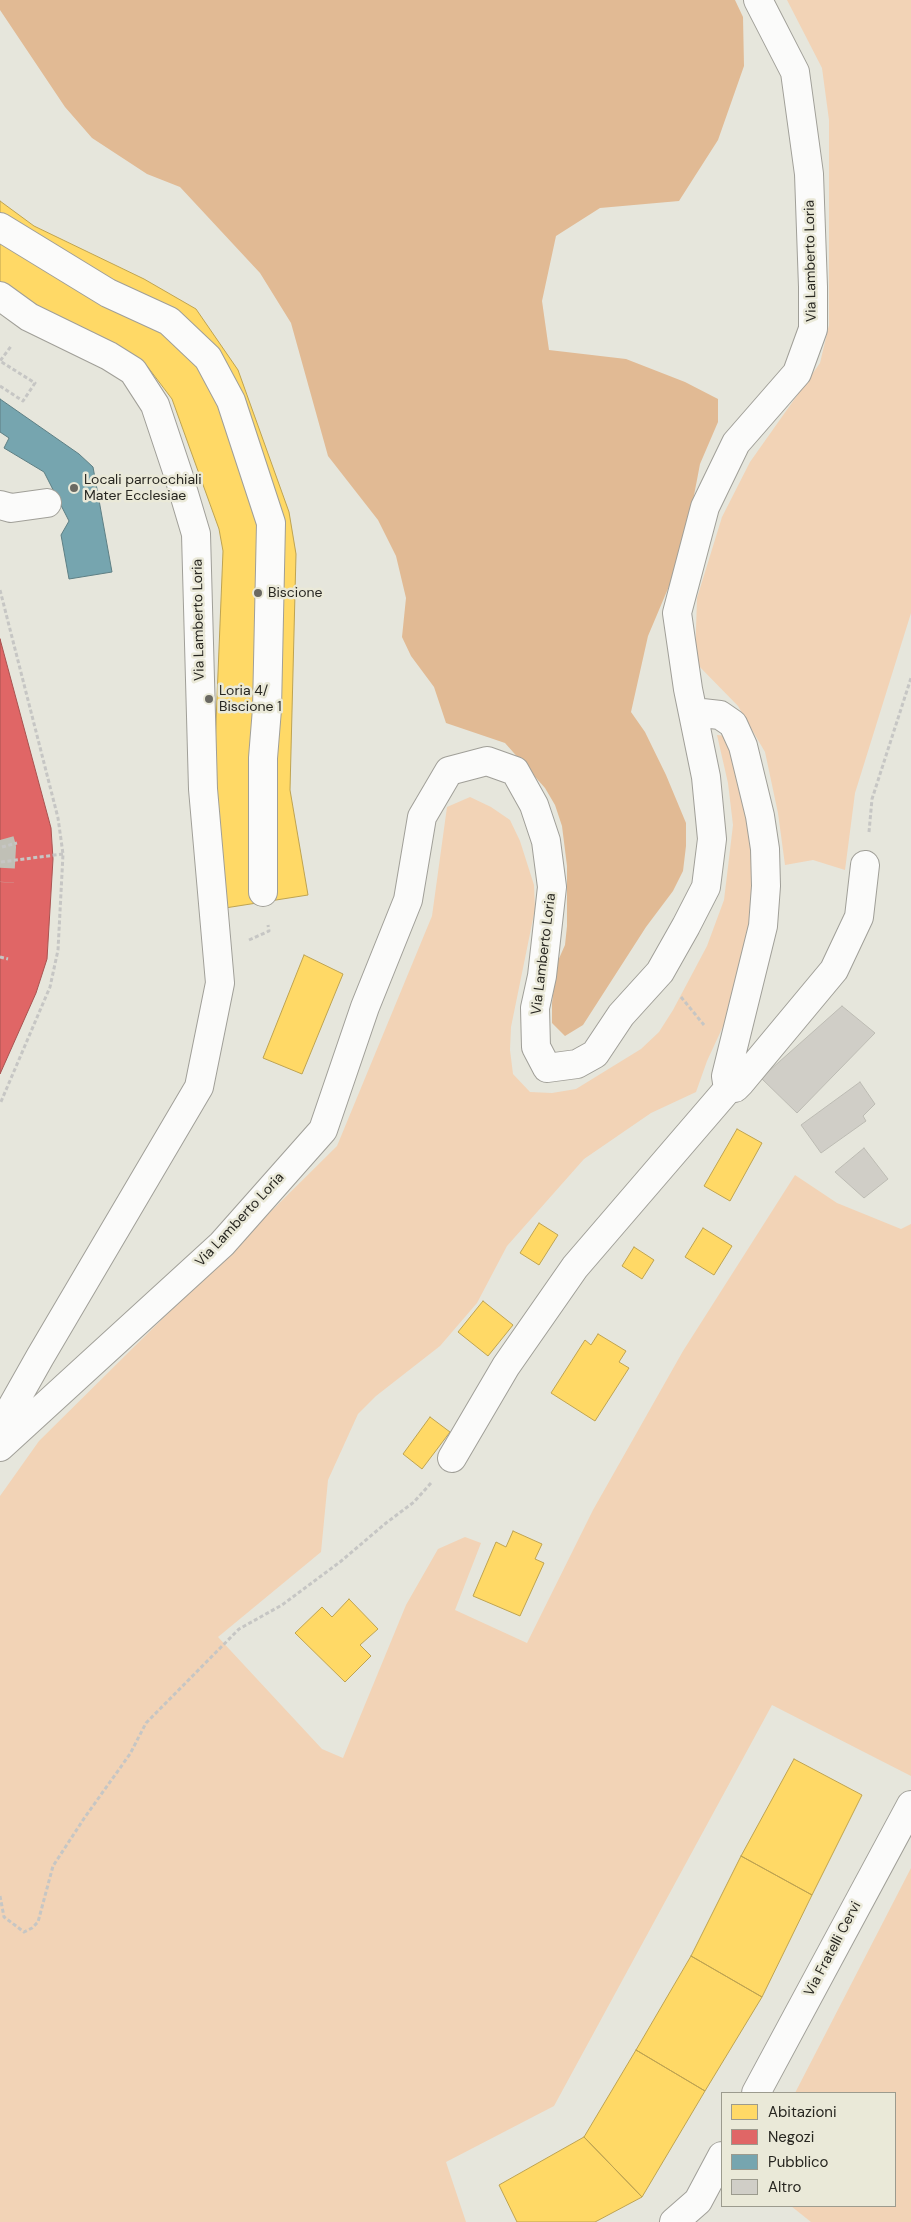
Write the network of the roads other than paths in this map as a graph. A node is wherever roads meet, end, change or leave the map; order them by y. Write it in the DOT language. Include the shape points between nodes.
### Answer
graph roads {
  1 [pos="758,0"];
  2 [pos="0,227"];
  3 [pos="0,296"];
  4 [pos="47,503"];
  5 [pos="0,505"];
  6 [pos="693,712"];
  7 [pos="865,865"];
  8 [pos="263,892"];
  9 [pos="727,1082"];
  10 [pos="0,1428"];
  11 [pos="0,1447"];
  12 [pos="452,1458"];
  13 [pos="911,1805"];
  14 [pos="757,2092"];
  15 [pos="721,2158"];
  16 [pos="674,2222"];
  1 -- 6 [label="street, Via Lamberto Loria" via="795,72 809,174 812,329 797,373 736,443 705,507 677,613"];
  2 -- 8 [label="street" via="108,293 169,321 208,358 231,401 270,523 267,709 262,758"];
  3 -- 10 [label="street, Via Lamberto Loria" via="29,317 133,371 155,406 179,477 196,534 203,789 220,983 200,1087"];
  4 -- 5 [label="street" via="11,508"];
  6 -- 9 [label="street" via="720,715 733,724 743,746 765,849 763,926"];
  6 -- 11 [label="street, Via Lamberto Loria" via="706,777 712,839 706,887 660,972 621,1015 595,1054 577,1064 547,1068 536,1047 535,1008 552,887 546,841 534,805 515,771 487,761 449,771 422,817 408,900 365,1007 322,1130 222,1244"];
  7 -- 9 [label="street" via="859,918 834,970 740,1083 735,1088"];
  9 -- 12 [label="street" via="575,1267 506,1366"];
  13 -- 14 [label="street, Via Fratelli Cervi"];
  15 -- 16 [label="street" via="698,2201"];
}
